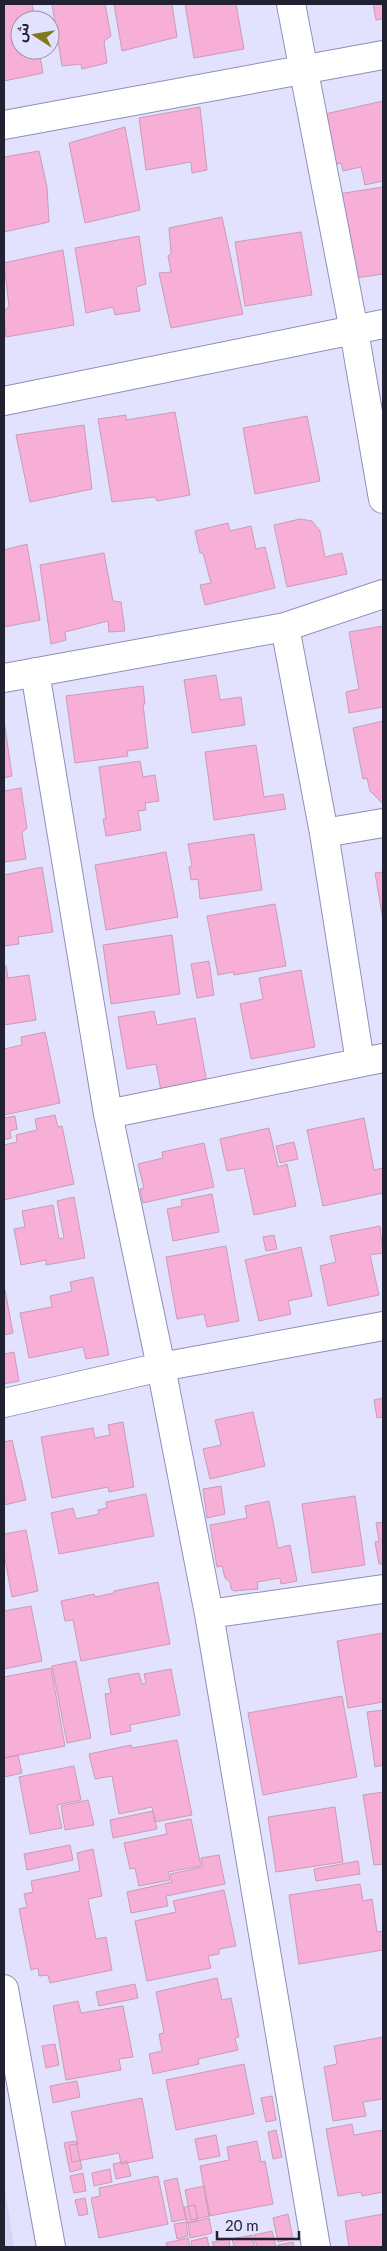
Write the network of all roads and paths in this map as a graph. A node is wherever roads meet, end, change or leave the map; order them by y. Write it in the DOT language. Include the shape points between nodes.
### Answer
graph roads {
  1 [pos="291,4"];
  2 [pos="383,55"];
  3 [pos="305,69"];
  4 [pos="4,125"];
  5 [pos="383,324"];
  6 [pos="354,331"];
  7 [pos="4,401"];
  8 [pos="383,499"];
  9 [pos="383,594"];
  10 [pos="285,626"];
  11 [pos="34,672"];
  12 [pos="4,678"];
  13 [pos="383,822"];
  14 [pos="324,833"];
  15 [pos="372,1060"];
  16 [pos="108,1114"];
  17 [pos="383,1326"];
  18 [pos="161,1367"];
  19 [pos="4,1403"];
  20 [pos="383,1590"];
  21 [pos="209,1614"];
  22 [pos="4,1989"];
  23 [pos="51,2247"];
  24 [pos="316,2247"];
  1 -- 3 [label="street"];
  2 -- 3 [label="street"];
  3 -- 4 [label="street"];
  3 -- 6 [label="street"];
  5 -- 6 [label="street"];
  6 -- 7 [label="street"];
  6 -- 8 [label="street"];
  9 -- 10 [label="street"];
  10 -- 11 [label="street"];
  10 -- 14 [label="street"];
  11 -- 12 [label="street"];
  11 -- 16 [label="street"];
  13 -- 14 [label="street"];
  14 -- 15 [label="street"];
  15 -- 16 [label="street"];
  16 -- 18 [label="street"];
  17 -- 18 [label="street"];
  18 -- 19 [label="street"];
  18 -- 21 [label="street"];
  20 -- 21 [label="street"];
  21 -- 24 [label="street"];
  22 -- 23 [label="street"];
}
